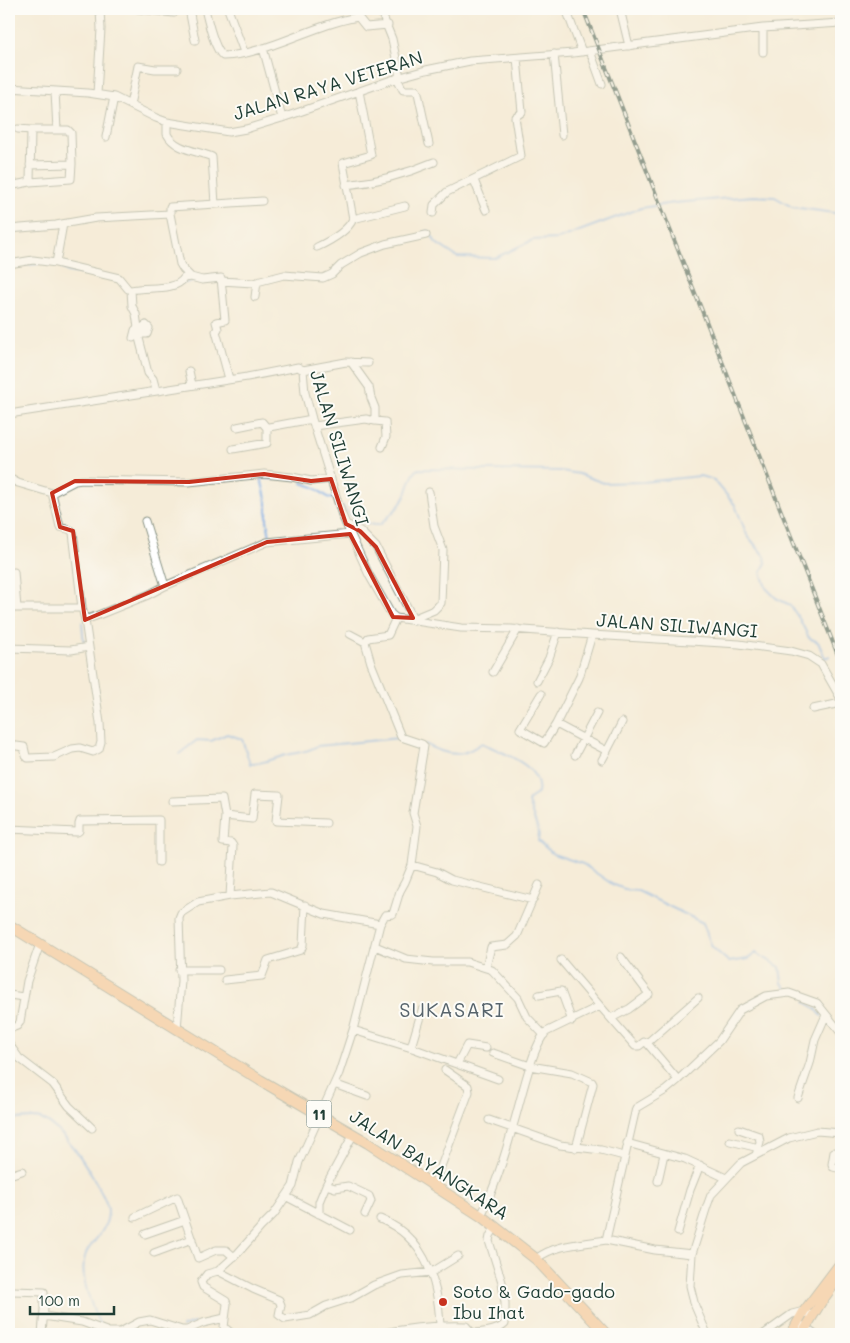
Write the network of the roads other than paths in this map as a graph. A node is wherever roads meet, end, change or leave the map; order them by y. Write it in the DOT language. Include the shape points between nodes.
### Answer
graph roads {
  1 [pos="100,9"];
  2 [pos="138,9"];
  3 [pos="189,9"];
  4 [pos="205,9"];
  5 [pos="228,9"];
  6 [pos="380,9"];
  7 [pos="566,9"];
  8 [pos="620,9"];
  9 [pos="174,13"];
  10 [pos="841,23"];
  11 [pos="388,26"];
  12 [pos="763,28"];
  13 [pos="195,40"];
  14 [pos="629,46"];
  15 [pos="263,48"];
  16 [pos="590,51"];
  17 [pos="244,52"];
  18 [pos="582,52"];
  19 [pos="763,52"];
  20 [pos="554,54"];
  21 [pos="517,58"];
  22 [pos="177,69"];
  23 [pos="399,77"];
  24 [pos="602,84"];
  25 [pos="9,88"];
  26 [pos="55,91"];
  27 [pos="359,91"];
  28 [pos="97,94"];
  29 [pos="114,97"];
  30 [pos="130,105"];
  31 [pos="282,118"];
  32 [pos="167,122"];
  33 [pos="18,129"];
  34 [pos="31,130"];
  35 [pos="57,130"];
  36 [pos="562,135"];
  37 [pos="106,137"];
  38 [pos="429,144"];
  39 [pos="434,162"];
  40 [pos="72,164"];
  41 [pos="30,165"];
  42 [pos="474,180"];
  43 [pos="30,182"];
  44 [pos="346,185"];
  45 [pos="9,186"];
  46 [pos="262,201"];
  47 [pos="215,204"];
  48 [pos="405,206"];
  49 [pos="486,210"];
  50 [pos="170,214"];
  51 [pos="433,214"];
  52 [pos="353,219"];
  53 [pos="63,224"];
  54 [pos="9,229"];
  55 [pos="426,235"];
  56 [pos="317,247"];
  57 [pos="56,263"];
  58 [pos="9,264"];
  59 [pos="191,277"];
  60 [pos="221,279"];
  61 [pos="257,282"];
  62 [pos="131,290"];
  63 [pos="255,295"];
  64 [pos="140,330"];
  65 [pos="133,338"];
  66 [pos="351,362"];
  67 [pos="368,363"];
  68 [pos="303,370"];
  69 [pos="189,371"];
  70 [pos="229,379"];
  71 [pos="192,385"];
  72 [pos="156,390"];
  73 [pos="9,414"];
  74 [pos="375,421"];
  75 [pos="313,423"];
  76 [pos="237,427"];
  77 [pos="267,428"];
  78 [pos="382,447"];
  79 [pos="233,449"];
  80 [pos="9,478"];
  81 [pos="331,478"];
  82 [pos="52,492"];
  83 [pos="429,492"];
  84 [pos="145,521"];
  85 [pos="346,524"];
  86 [pos="350,534"];
  87 [pos="14,572"];
  88 [pos="165,586"];
  89 [pos="9,608"];
  90 [pos="17,608"];
  91 [pos="82,608"];
  92 [pos="396,618"];
  93 [pos="411,619"];
  94 [pos="85,620"];
  95 [pos="518,629"];
  96 [pos="558,632"];
  97 [pos="350,634"];
  98 [pos="592,635"];
  99 [pos="366,642"];
  100 [pos="89,647"];
  101 [pos="9,648"];
  102 [pos="493,672"];
  103 [pos="537,681"];
  104 [pos="541,694"];
  105 [pos="841,699"];
  106 [pos="841,703"];
  107 [pos="814,708"];
  108 [pos="597,713"];
  109 [pos="622,722"];
  110 [pos="556,724"];
  111 [pos="583,738"];
  112 [pos="9,745"];
  113 [pos="606,751"];
  114 [pos="575,755"];
  115 [pos="602,760"];
  116 [pos="172,801"];
  117 [pos="224,816"];
  118 [pos="326,823"];
  119 [pos="9,829"];
  120 [pos="159,862"];
  121 [pos="412,865"];
  122 [pos="539,885"];
  123 [pos="230,896"];
  124 [pos="533,900"];
  125 [pos="305,905"];
  126 [pos="380,924"];
  127 [pos="9,925"];
  128 [pos="40,944"];
  129 [pos="374,946"];
  130 [pos="621,957"];
  131 [pos="561,960"];
  132 [pos="486,967"];
  133 [pos="180,970"];
  134 [pos="218,970"];
  135 [pos="225,980"];
  136 [pos="9,995"];
  137 [pos="539,995"];
  138 [pos="24,997"];
  139 [pos="698,998"];
  140 [pos="600,1006"];
  141 [pos="422,1010"];
  142 [pos="826,1015"];
  143 [pos="610,1018"];
  144 [pos="572,1021"];
  145 [pos="9,1029"];
  146 [pos="177,1029"];
  147 [pos="353,1030"];
  148 [pos="841,1033"];
  149 [pos="544,1034"];
  150 [pos="647,1043"];
  151 [pos="9,1044"];
  152 [pos="411,1047"];
  153 [pos="457,1064"];
  154 [pos="530,1066"];
  155 [pos="445,1070"];
  156 [pos="498,1079"];
  157 [pos="678,1080"];
  158 [pos="334,1084"];
  159 [pos="367,1096"];
  160 [pos="798,1098"];
  161 [pos="319,1114"];
  162 [pos="489,1120"];
  163 [pos="92,1128"];
  164 [pos="739,1128"];
  165 [pos="512,1129"];
  166 [pos="841,1133"];
  167 [pos="353,1134"];
  168 [pos="730,1141"];
  169 [pos="627,1143"];
  170 [pos="576,1148"];
  171 [pos="758,1151"];
  172 [pos="834,1152"];
  173 [pos="664,1154"];
  174 [pos="624,1156"];
  175 [pos="700,1165"];
  176 [pos="841,1169"];
  177 [pos="22,1171"];
  178 [pos="9,1175"];
  179 [pos="726,1178"];
  180 [pos="658,1181"];
  181 [pos="326,1185"];
  182 [pos="434,1185"];
  183 [pos="287,1197"];
  184 [pos="319,1214"];
  185 [pos="365,1214"];
  186 [pos="481,1216"];
  187 [pos="134,1217"];
  188 [pos="185,1220"];
  189 [pos="380,1220"];
  190 [pos="496,1226"];
  191 [pos="350,1230"];
  192 [pos="678,1232"];
  193 [pos="145,1234"];
  194 [pos="192,1239"];
  195 [pos="606,1240"];
  196 [pos="154,1253"];
  197 [pos="692,1254"];
  198 [pos="458,1256"];
  199 [pos="234,1257"];
  200 [pos="536,1259"];
  201 [pos="841,1262"];
  202 [pos="218,1271"];
  203 [pos="432,1272"];
  204 [pos="841,1275"];
  205 [pos="13,1291"];
  206 [pos="804,1311"];
  207 [pos="44,1316"];
  208 [pos="812,1316"];
  209 [pos="221,1318"];
  210 [pos="797,1322"];
  211 [pos="440,1325"];
  212 [pos="803,1331"];
  213 [pos="42,1334"];
  214 [pos="232,1334"];
  215 [pos="379,1334"];
  216 [pos="460,1334"];
  217 [pos="472,1334"];
  218 [pos="606,1334"];
  219 [pos="707,1334"];
  220 [pos="764,1334"];
  221 [pos="791,1334"];
  222 [pos="814,1334"];
  1 -- 28 [label="street"];
  2 -- 9 [label="street"];
  3 -- 13 [label="street"];
  4 -- 17 [label="street" via="219,52 226,56"];
  5 -- 17 [label="street"];
  6 -- 11 [label="street"];
  7 -- 18 [label="street"];
  8 -- 14 [label="street"];
  10 -- 12 [label="street, JALAN RAYA VETERAN"];
  11 -- 15 [label="street" via="366,27 360,17 338,20"];
  11 -- 23 [label="street"];
  12 -- 14 [label="street, JALAN RAYA VETERAN"];
  12 -- 19 [label="street"];
  14 -- 16 [label="street, JALAN RAYA VETERAN"];
  15 -- 17 [label="street"];
  15 -- 31 [label="street"];
  16 -- 18 [label="street, JALAN RAYA VETERAN"];
  16 -- 24 [label="street"];
  18 -- 20 [label="street, JALAN RAYA VETERAN"];
  20 -- 21 [label="street, JALAN RAYA VETERAN"];
  20 -- 36 [label="street"];
  21 -- 23 [label="street, JALAN RAYA VETERAN" via="470,61"];
  21 -- 42 [label="street" via="522,112 515,117 520,152 505,165"];
  22 -- 30 [label="street" via="138,66"];
  23 -- 27 [label="street, JALAN RAYA VETERAN"];
  23 -- 38 [label="street" via="403,90 417,91"];
  25 -- 26 [label="street, JALAN RAYA VETERAN"];
  26 -- 28 [label="street, JALAN RAYA VETERAN"];
  26 -- 35 [label="street"];
  27 -- 31 [label="street, JALAN RAYA VETERAN"];
  27 -- 44 [label="street" via="371,155 343,162"];
  28 -- 29 [label="street, JALAN RAYA VETERAN"];
  29 -- 30 [label="street, JALAN RAYA VETERAN"];
  29 -- 37 [label="street"];
  30 -- 32 [label="street, JALAN RAYA VETERAN"];
  31 -- 32 [label="street, JALAN RAYA VETERAN" via="230,132"];
  32 -- 47 [label="street" via="166,134 172,141 212,157"];
  33 -- 34 [label="street"];
  34 -- 35 [label="street"];
  34 -- 41 [label="street"];
  35 -- 40 [label="street" via="71,133"];
  39 -- 44 [label="street" via="379,180"];
  40 -- 41 [label="street"];
  40 -- 43 [label="street" via="71,180"];
  41 -- 43 [label="street"];
  42 -- 49 [label="street"];
  42 -- 51 [label="street" via="447,192 434,205"];
  43 -- 45 [label="street"];
  44 -- 52 [label="street"];
  46 -- 47 [label="street"];
  47 -- 50 [label="street" via="171,206"];
  48 -- 52 [label="street"];
  50 -- 53 [label="street" via="96,218"];
  50 -- 59 [label="street" via="180,264"];
  52 -- 56 [label="street" via="338,235"];
  53 -- 54 [label="street"];
  53 -- 57 [label="street"];
  55 -- 61 [label="street" via="360,253 322,278 284,275"];
  57 -- 58 [label="street" via="33,260"];
  57 -- 62 [label="street" via="119,278"];
  59 -- 60 [label="street"];
  59 -- 62 [label="street" via="174,286"];
  60 -- 61 [label="street"];
  60 -- 70 [label="street" via="225,320 216,322 216,331"];
  61 -- 63 [label="street"];
  62 -- 64 [label="street" via="132,306"];
  64 -- 65 [label="street" via="135,330"];
  64 -- 72 [label="street" via="138,338 143,359"];
  66 -- 67 [label="street"];
  66 -- 68 [label="street"];
  66 -- 74 [label="street" via="369,387"];
  68 -- 70 [label="street, JALAN SILIWANGI" via="296,367"];
  68 -- 75 [label="street, JALAN SILIWANGI"];
  69 -- 71 [label="street"];
  70 -- 71 [label="street, JALAN SILIWANGI"];
  71 -- 72 [label="street, JALAN SILIWANGI"];
  72 -- 73 [label="street, JALAN SILIWANGI"];
  74 -- 75 [label="street"];
  74 -- 78 [label="street" via="385,422 386,438"];
  75 -- 77 [label="street"];
  75 -- 81 [label="street, JALAN SILIWANGI"];
  76 -- 77 [label="street" via="262,422"];
  77 -- 79 [label="street" via="267,443"];
  80 -- 82 [label="street"];
  81 -- 82 [label="street" via="311,480 264,474 190,482 82,480"];
  81 -- 85 [label="street, JALAN SILIWANGI"];
  82 -- 91 [label="street" via="60,527 73,533"];
  83 -- 93 [label="street" via="434,526 443,550 441,603 434,610"];
  84 -- 88 [label="street"];
  85 -- 86 [label="street, JALAN SILIWANGI"];
  85 -- 93 [label="street" via="360,531 376,547"];
  86 -- 88 [label="street" via="267,542"];
  86 -- 92 [label="street, JALAN SILIWANGI" via="369,576"];
  87 -- 90 [label="street"];
  88 -- 94 [label="street"];
  89 -- 90 [label="street"];
  90 -- 91 [label="street"];
  91 -- 94 [label="street"];
  92 -- 93 [label="street, JALAN SILIWANGI"];
  92 -- 99 [label="street" via="388,635 368,638"];
  93 -- 95 [label="street, JALAN SILIWANGI" via="461,628"];
  94 -- 100 [label="street"];
  95 -- 96 [label="street, JALAN SILIWANGI"];
  95 -- 102 [label="street"];
  96 -- 98 [label="street, JALAN SILIWANGI"];
  96 -- 103 [label="street"];
  97 -- 99 [label="street"];
  98 -- 105 [label="street, JALAN SILIWANGI" via="739,644 791,651 809,656 821,664"];
  98 -- 110 [label="street" via="579,678"];
  99 -- 121 [label="street" via="371,663 401,737 424,746 413,813 417,826"];
  100 -- 101 [label="street" via="72,650"];
  100 -- 112 [label="street" via="100,723 98,751 80,748 54,758 28,758 24,747"];
  104 -- 110 [label="street" via="520,730 544,743"];
  106 -- 107 [label="street"];
  108 -- 111 [label="street"];
  109 -- 113 [label="street"];
  110 -- 111 [label="street"];
  111 -- 113 [label="street"];
  111 -- 114 [label="street"];
  113 -- 115 [label="street"];
  116 -- 117 [label="street" via="221,798"];
  117 -- 118 [label="street" via="252,819 255,794 279,795 276,821"];
  117 -- 123 [label="street" via="223,842 233,846"];
  119 -- 120 [label="street" via="77,832 80,821 159,820"];
  121 -- 124 [label="street" via="452,880"];
  121 -- 126 [label="street" via="393,914 384,916"];
  122 -- 124 [label="street"];
  123 -- 125 [label="street" via="271,892"];
  123 -- 133 [label="street" via="198,902 180,916"];
  124 -- 132 [label="street" via="514,939 507,945 491,946"];
  125 -- 126 [label="street" via="324,914"];
  125 -- 135 [label="street" via="301,950 268,960 262,976"];
  126 -- 129 [label="street"];
  127 -- 128 [label="highway, JALAN BAYANGKARA / 11"];
  128 -- 138 [label="street"];
  128 -- 146 [label="highway, JALAN BAYANGKARA / 11"];
  129 -- 132 [label="street" via="406,959 467,962"];
  129 -- 147 [label="street"];
  130 -- 143 [label="street" via="649,994"];
  131 -- 140 [label="street"];
  132 -- 149 [label="street" via="505,982 529,1020"];
  133 -- 134 [label="street"];
  133 -- 146 [label="street"];
  136 -- 138 [label="street"];
  137 -- 144 [label="street" via="561,991"];
  138 -- 145 [label="street" via="20,1022"];
  139 -- 150 [label="street"];
  140 -- 143 [label="street"];
  140 -- 144 [label="street"];
  141 -- 152 [label="street"];
  142 -- 148 [label="street"];
  142 -- 157 [label="street" via="817,1003 808,998 782,993 766,996 740,1010 718,1041"];
  142 -- 160 [label="street"];
  143 -- 150 [label="street" via="635,1046"];
  144 -- 149 [label="street"];
  146 -- 161 [label="highway, JALAN BAYANGKARA / 11"];
  147 -- 152 [label="street"];
  147 -- 158 [label="street"];
  149 -- 154 [label="street"];
  150 -- 157 [label="street"];
  151 -- 163 [label="street" via="19,1058 54,1084 69,1106"];
  152 -- 153 [label="street"];
  153 -- 154 [label="street" via="467,1046"];
  153 -- 156 [label="street"];
  154 -- 165 [label="street"];
  154 -- 170 [label="street" via="572,1074 593,1083"];
  155 -- 182 [label="street" via="468,1086 469,1092"];
  157 -- 169 [label="street" via="636,1108"];
  158 -- 159 [label="street"];
  158 -- 161 [label="street"];
  161 -- 167 [label="highway, JALAN BAYANGKARA / 11"];
  161 -- 183 [label="street"];
  162 -- 165 [label="street"];
  164 -- 171 [label="street" via="758,1134"];
  165 -- 170 [label="street"];
  165 -- 186 [label="street" via="492,1194"];
  166 -- 171 [label="street" via="823,1131 796,1135"];
  167 -- 181 [label="street"];
  167 -- 182 [label="highway, JALAN BAYANGKARA / 11"];
  168 -- 171 [label="street"];
  169 -- 173 [label="street"];
  169 -- 174 [label="street"];
  170 -- 174 [label="street"];
  171 -- 179 [label="street"];
  172 -- 176 [label="street" via="833,1167"];
  173 -- 175 [label="street"];
  173 -- 180 [label="street"];
  174 -- 195 [label="street"];
  175 -- 179 [label="street"];
  175 -- 192 [label="street"];
  177 -- 178 [label="street"];
  179 -- 197 [label="street" via="709,1200"];
  181 -- 184 [label="street" via="319,1202"];
  181 -- 185 [label="street" via="335,1188 348,1186 369,1196 371,1201"];
  182 -- 186 [label="highway, JALAN BAYANGKARA / 11"];
  183 -- 184 [label="street"];
  183 -- 199 [label="street"];
  184 -- 191 [label="street"];
  186 -- 190 [label="highway, JALAN BAYANGKARA / 11"];
  187 -- 188 [label="street" via="178,1197"];
  188 -- 193 [label="street"];
  188 -- 194 [label="street"];
  189 -- 203 [label="street" via="406,1234"];
  190 -- 200 [label="highway, JALAN BAYANGKARA / 11"];
  190 -- 217 [label="street" via="489,1241 502,1282 505,1324"];
  194 -- 196 [label="street"];
  194 -- 199 [label="street" via="198,1258 216,1250 226,1250"];
  195 -- 197 [label="street"];
  195 -- 200 [label="street" via="558,1248"];
  197 -- 219 [label="street" via="690,1286"];
  198 -- 203 [label="street"];
  199 -- 202 [label="street"];
  200 -- 218 [label="highway, JALAN BAYANGKARA / 11"];
  201 -- 206 [label="main road"];
  202 -- 203 [label="street" via="279,1300 279,1315 285,1319 310,1316 326,1306 402,1275"];
  202 -- 209 [label="street" via="207,1274 201,1283 226,1301"];
  203 -- 211 [label="street"];
  204 -- 208 [label="main road"];
  205 -- 207 [label="street" via="43,1291"];
  206 -- 208 [label="street"];
  206 -- 210 [label="main road"];
  206 -- 220 [label="street" via="792,1314"];
  207 -- 209 [label="street" via="82,1322 113,1333 150,1320 187,1330"];
  207 -- 213 [label="street"];
  208 -- 212 [label="main road"];
  209 -- 214 [label="street" via="224,1327"];
  210 -- 212 [label="street"];
  210 -- 221 [label="main road"];
  211 -- 215 [label="street"];
  211 -- 217 [label="street" via="466,1326"];
  212 -- 222 [label="street"];
  216 -- 217 [label="street"];
}
